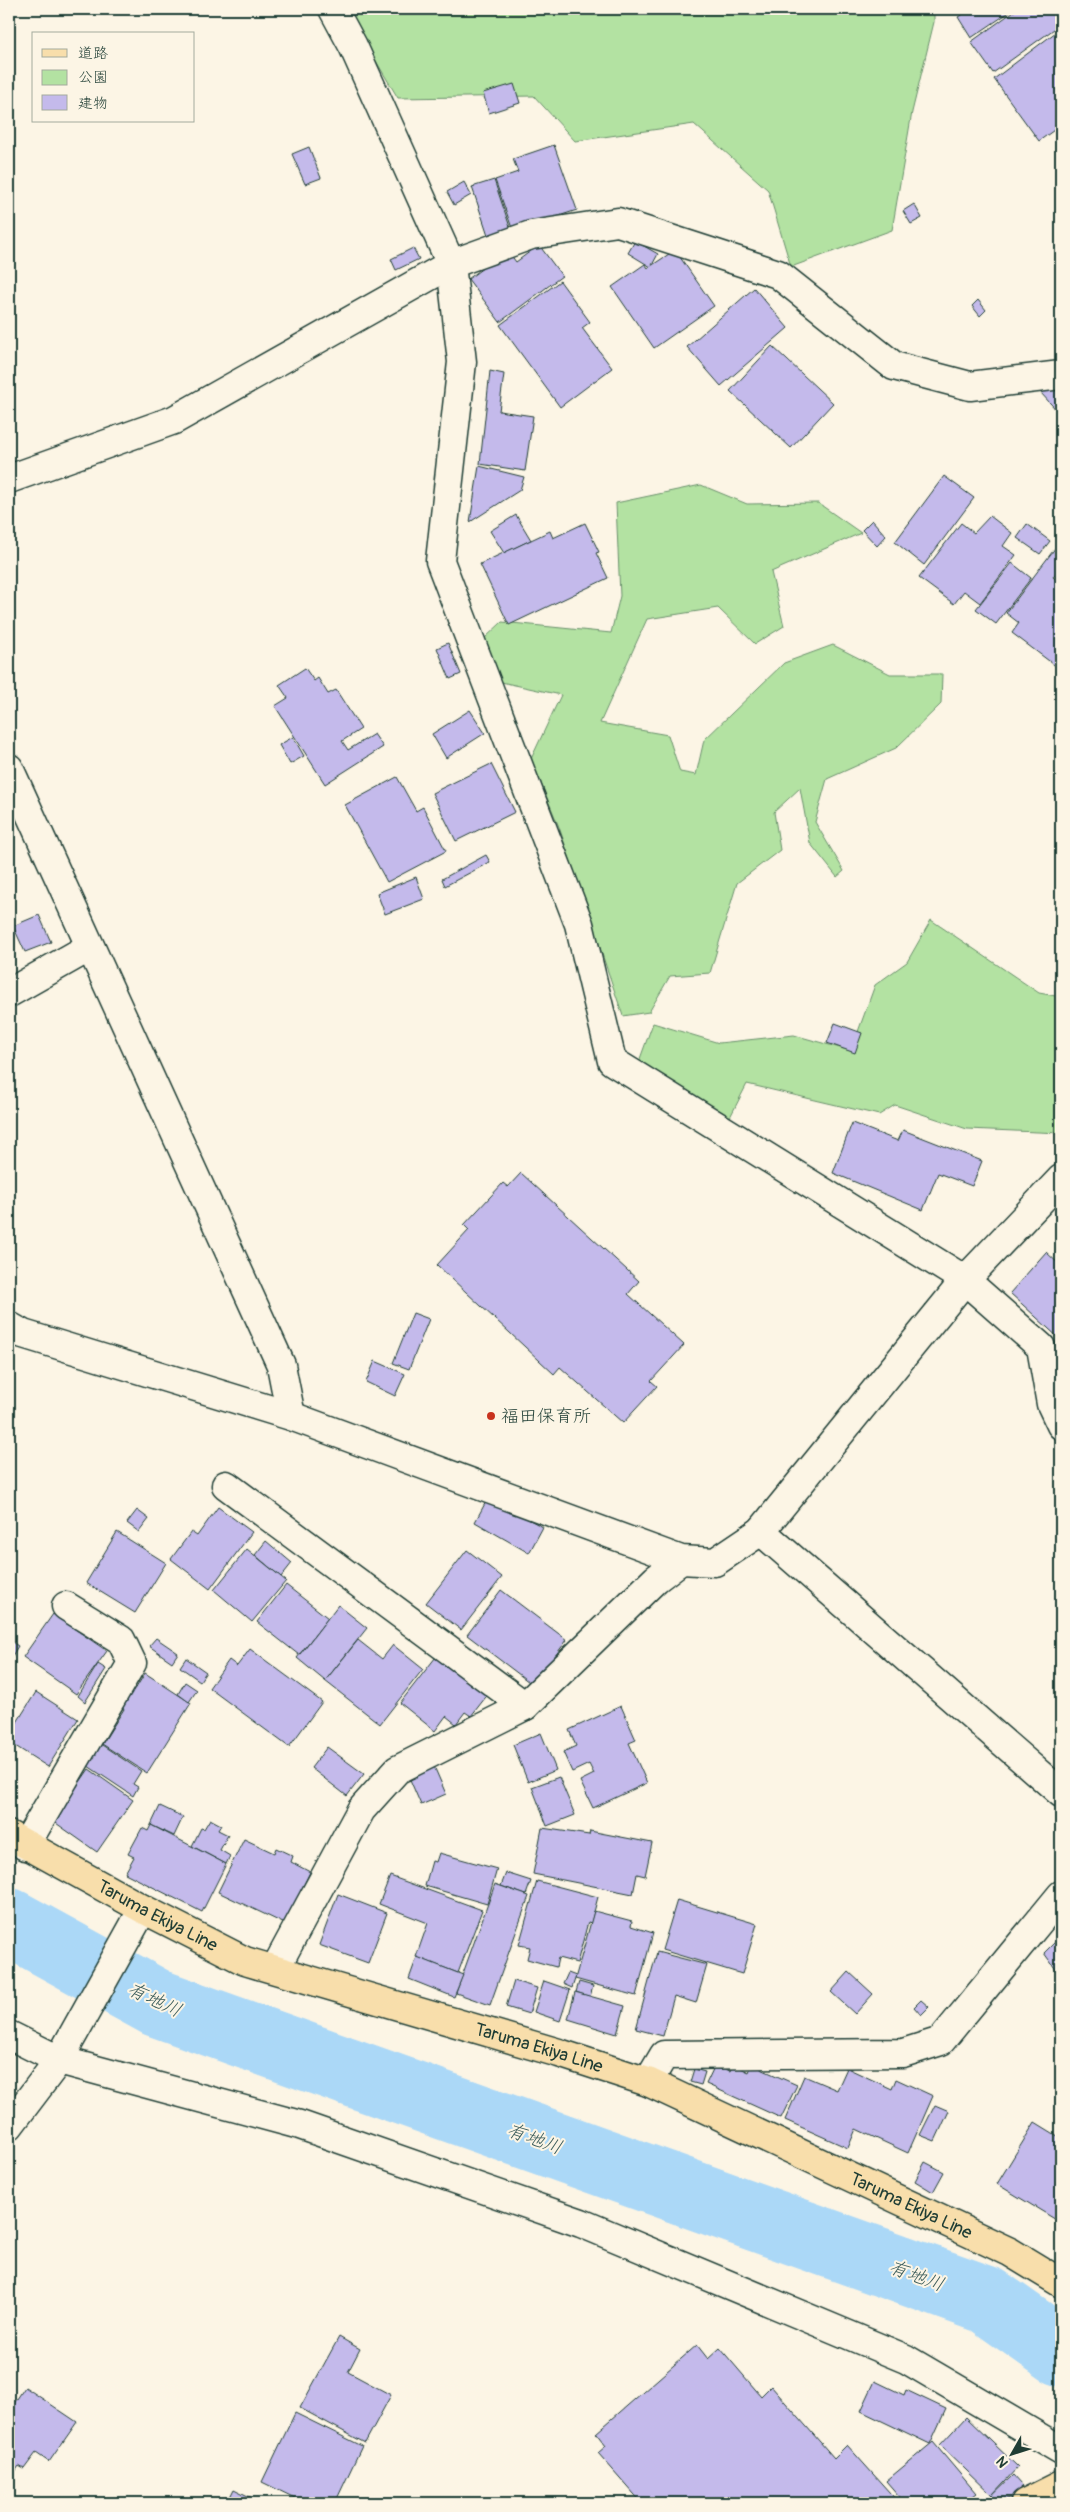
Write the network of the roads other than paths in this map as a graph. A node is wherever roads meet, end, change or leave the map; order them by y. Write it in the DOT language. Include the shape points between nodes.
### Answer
graph roads {
  1 [pos="332,9"];
  2 [pos="451,264"];
  3 [pos="1061,375"];
  4 [pos="9,479"];
  5 [pos="9,768"];
  6 [pos="90,947"];
  7 [pos="9,993"];
  8 [pos="1061,1179"];
  9 [pos="965,1280"];
  10 [pos="9,1326"];
  11 [pos="291,1416"];
  12 [pos="1061,1425"];
  13 [pos="226,1485"];
  14 [pos="760,1531"];
  15 [pos="681,1560"];
  16 [pos="66,1606"];
  17 [pos="525,1706"];
  18 [pos="1061,1793"];
  19 [pos="17,1841"];
  20 [pos="1061,1895"];
  21 [pos="143,1909"];
  22 [pos="275,1969"];
  23 [pos="9,2035"];
  24 [pos="59,2060"];
  25 [pos="648,2082"];
  26 [pos="9,2126"];
  27 [pos="1061,2283"];
  28 [pos="1061,2450"];
  29 [pos="1061,2486"];
  30 [pos="1025,2503"];
  1 -- 2 [label="street" via="353,46"];
  2 -- 3 [label="street" via="531,235 618,222 778,274 894,366 970,386"];
  2 -- 4 [label="street" via="174,420"];
  2 -- 9 [label="street" via="462,362 440,562 579,924 612,1061"];
  5 -- 6 [label="street"];
  6 -- 7 [label="street"];
  6 -- 11 [label="street" via="281,1365"];
  8 -- 9 [label="street"];
  9 -- 12 [label="street" via="1041,1347 1051,1404"];
  9 -- 14 [label="street"];
  10 -- 11 [label="street" via="23,1334"];
  11 -- 15 [label="street"];
  13 -- 17 [label="street"];
  14 -- 15 [label="street" via="714,1562"];
  14 -- 18 [label="street"];
  15 -- 17 [label="street" via="656,1579"];
  16 -- 19 [label="street" via="121,1640 132,1663"];
  17 -- 22 [label="street" via="397,1770 361,1810"];
  19 -- 21 [label="main road, Taruma Ekiya Line"];
  20 -- 25 [label="street" via="941,2040 903,2053 664,2055"];
  21 -- 22 [label="main road, Taruma Ekiya Line" via="245,1961"];
  21 -- 24 [label="street"];
  22 -- 25 [label="main road, Taruma Ekiya Line"];
  23 -- 24 [label="street"];
  24 -- 26 [label="street"];
  24 -- 28 [label="street" via="300,2125 581,2223 906,2359"];
  25 -- 27 [label="main road, Taruma Ekiya Line" via="1010,2252"];
  29 -- 30 [label="main road"];
}
